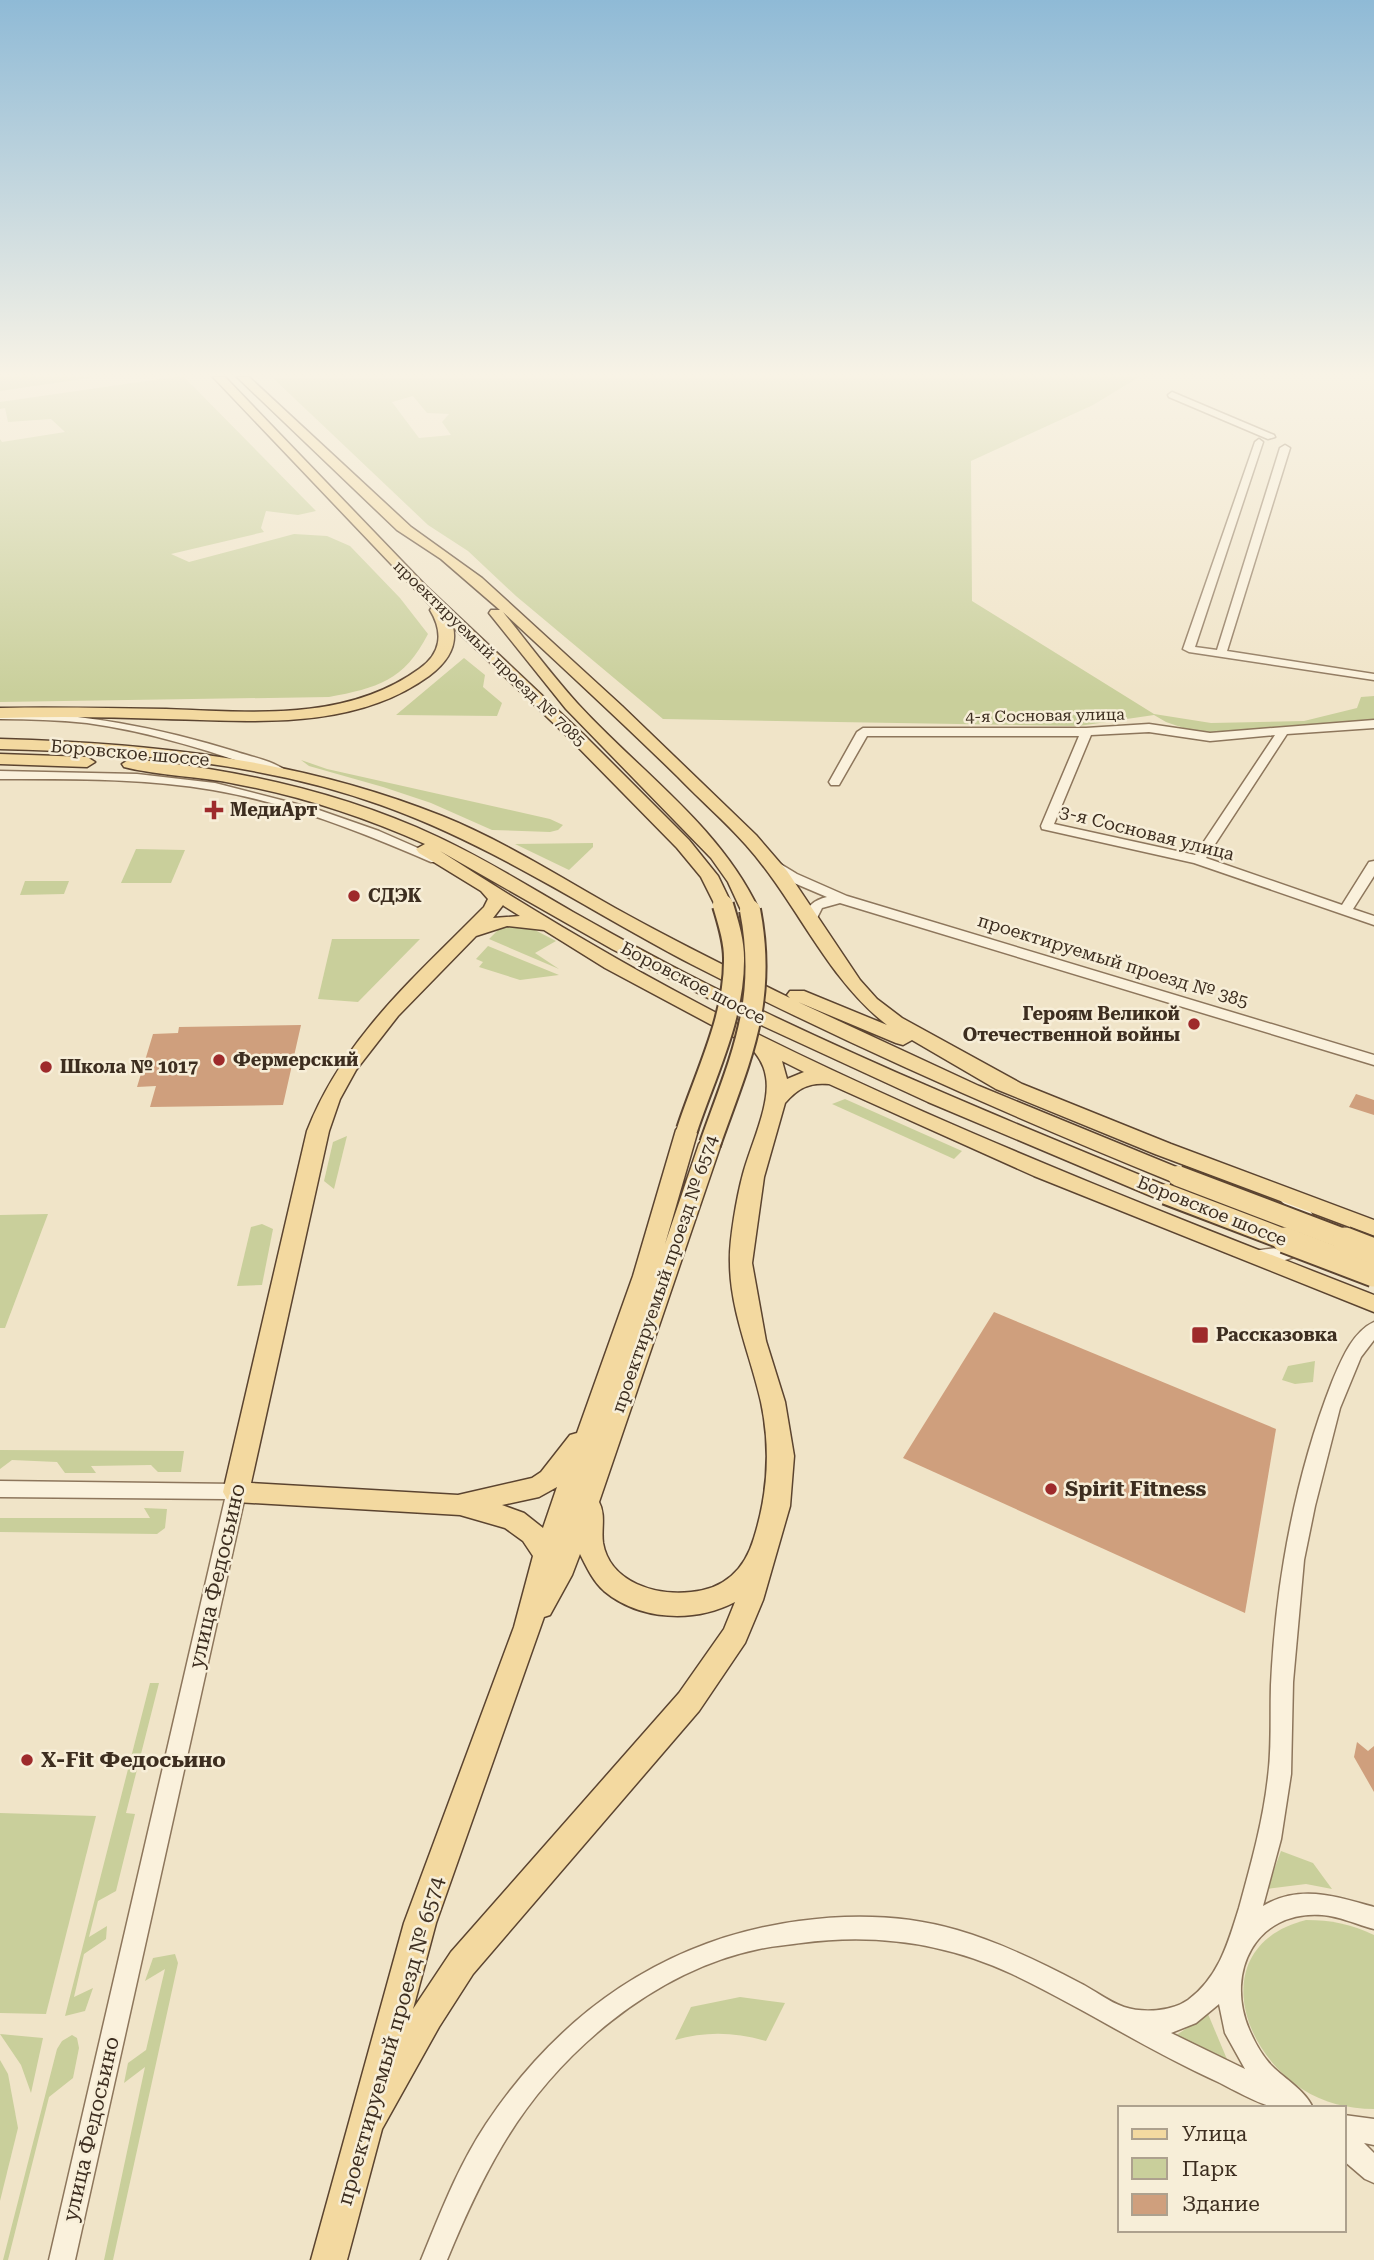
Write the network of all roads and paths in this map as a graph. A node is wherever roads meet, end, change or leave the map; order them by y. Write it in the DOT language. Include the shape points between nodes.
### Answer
graph roads {
  1 [pos="319,482"];
  2 [pos="354,482"];
  3 [pos="1245,482"];
  4 [pos="1273,482"];
  5 [pos="402,527"];
  6 [pos="421,589"];
  7 [pos="1221,654"];
  8 [pos="1374,677"];
  9 [pos="0,714"];
  10 [pos="1374,724"];
  11 [pos="1086,732"];
  12 [pos="1283,732"];
  13 [pos="0,744"];
  14 [pos="0,759"];
  15 [pos="18,759"];
  16 [pos="0,775"];
  17 [pos="53,775"];
  18 [pos="292,776"];
  19 [pos="835,782"];
  20 [pos="362,813"];
  21 [pos="765,857"];
  22 [pos="1198,860"];
  23 [pos="444,862"];
  24 [pos="1374,865"];
  25 [pos="484,885"];
  26 [pos="843,900"];
  27 [pos="723,905"];
  28 [pos="750,910"];
  29 [pos="1346,910"];
  30 [pos="810,919"];
  31 [pos="1374,922"];
  32 [pos="634,926"];
  33 [pos="561,934"];
  34 [pos="465,938"];
  35 [pos="757,1042"];
  36 [pos="1374,1060"];
  37 [pos="836,1079"];
  38 [pos="1014,1088"];
  39 [pos="775,1101"];
  40 [pos="1172,1185"];
  41 [pos="1273,1191"];
  42 [pos="1374,1228"];
  43 [pos="1374,1251"];
  44 [pos="1237,1252"];
  45 [pos="1374,1275"];
  46 [pos="1374,1304"];
  47 [pos="1374,1328"];
  48 [pos="593,1423"];
  49 [pos="591,1488"];
  50 [pos="0,1489"];
  51 [pos="236,1492"];
  52 [pos="458,1504"];
  53 [pos="546,1556"];
  54 [pos="758,1567"];
  55 [pos="528,1627"];
  56 [pos="1374,1919"];
  57 [pos="1241,1941"];
  58 [pos="1228,1974"];
  59 [pos="1121,2019"];
  60 [pos="1294,2104"];
  61 [pos="366,2121"];
  62 [pos="1346,2128"];
  63 [pos="1374,2132"];
  64 [pos="1346,2145"];
  65 [pos="1374,2170"];
  66 [pos="62,2260"];
  67 [pos="329,2260"];
  68 [pos="434,2260"];
  1 -- 6 [label="main road, проектируемый проезд № 7085"];
  2 -- 5 [label="main road, проектируемый проезд № 7085"];
  3 -- 7 [label="street" via="1189,649"];
  4 -- 7 [label="street"];
  5 -- 21 [label="main road" via="477,580 719,807"];
  5 -- 28 [label="main road, проектируемый проезд № 7085" via="462,577 571,706 717,853"];
  6 -- 9 [label="main road" via="444,620 449,633 446,649 424,674 377,699 271,716"];
  6 -- 27 [label="main road, проектируемый проезд № 7085" via="683,844 709,876"];
  7 -- 8 [label="street"];
  9 -- 18 [label="street" via="111,724 250,760"];
  10 -- 12 [label="street, 4-я Сосновая улица"];
  11 -- 12 [label="street, 4-я Сосновая улица" via="1149,728 1210,737"];
  11 -- 19 [label="street, 4-я Сосновая улица" via="863,732"];
  11 -- 22 [label="street, 3-я Сосновая улица" via="1047,826"];
  12 -- 22 [label="street"];
  13 -- 18 [label="main road, Боровское шоссе" via="145,751"];
  14 -- 15 [label="main road, Боровское шоссе"];
  15 -- 17 [label="street"];
  15 -- 20 [label="main road, Боровское шоссе" via="177,770 276,789"];
  16 -- 17 [label="street"];
  17 -- 23 [label="street" via="163,779 250,794 305,808"];
  18 -- 32 [label="main road, Боровское шоссе" via="381,799 436,820"];
  20 -- 23 [label="main road"];
  20 -- 40 [label="main road, Боровское шоссе" via="454,851 610,940 775,1025 893,1079"];
  21 -- 26 [label="street, проектируемый проезд № 385" via="792,877"];
  21 -- 30 [label="main road"];
  22 -- 29 [label="street, 3-я Сосновая улица"];
  23 -- 25 [label="main road"];
  24 -- 29 [label="street"];
  25 -- 33 [label="main road"];
  25 -- 34 [label="main road, улица Федосьино" via="497,902"];
  26 -- 30 [label="street" via="821,902 811,911"];
  26 -- 36 [label="street, проектируемый проезд № 385"];
  27 -- 48 [label="main road, проектируемый проезд № 6574, bridge" via="732,946 724,1013 645,1276"];
  28 -- 49 [label="main road, проектируемый проезд № 6574, bridge" via="757,939 758,991 751,1022"];
  29 -- 31 [label="street, 3-я Сосновая улица"];
  30 -- 38 [label="main road" via="870,1003 895,1022"];
  32 -- 38 [label="main road"];
  32 -- 40 [label="main road, Боровское шоссе" via="778,1000"];
  33 -- 34 [label="main road" via="513,920 496,922"];
  33 -- 35 [label="main road"];
  34 -- 51 [label="main road, улица Федосьино" via="373,1034 328,1102"];
  35 -- 37 [label="main road"];
  35 -- 39 [label="main road" via="771,1059 777,1078"];
  37 -- 39 [label="main road" via="796,1081"];
  37 -- 44 [label="main road"];
  38 -- 41 [label="main road"];
  39 -- 54 [label="main road" via="753,1177 741,1263 781,1456 777,1506"];
  40 -- 43 [label="main road, Боровское шоссе, bridge"];
  40 -- 45 [label="main road, Боровское шоссе, bridge"];
  41 -- 42 [label="main road"];
  41 -- 44 [label="street" via="1306,1214 1310,1230 1305,1243 1282,1256"];
  44 -- 46 [label="main road"];
  47 -- 57 [label="street" via="1353,1354 1331,1408 1293,1560 1282,1682 1280,1774 1270,1839"];
  48 -- 52 [label="main road" via="557,1471 538,1487"];
  48 -- 53 [label="main road, проектируемый проезд № 6574"];
  49 -- 54 [label="main road" via="589,1537 596,1561 613,1583 639,1598 670,1605 702,1602 730,1591"];
  49 -- 55 [label="main road, проектируемый проезд № 6574" via="559,1575"];
  50 -- 51 [label="street"];
  51 -- 52 [label="main road"];
  51 -- 66 [label="street, улица Федосьино"];
  52 -- 53 [label="main road" via="516,1520 540,1541"];
  53 -- 55 [label="main road, проектируемый проезд № 6574"];
  54 -- 61 [label="main road" via="735,1635 713,1669 463,1963"];
  55 -- 61 [label="main road, проектируемый проезд № 6574" via="420,1923"];
  56 -- 57 [label="street" via="1338,1906 1299,1905 1265,1917"];
  57 -- 58 [label="street"];
  58 -- 59 [label="street" via="1202,2007 1184,2017 1158,2023"];
  58 -- 60 [label="street" via="1228,2000 1239,2040 1255,2066"];
  59 -- 60 [label="street"];
  59 -- 68 [label="street" via="1000,1957 922,1934 875,1928 819,1929 754,1939 720,1950 664,1973 619,2000 586,2025 543,2070 507,2111 470,2171"];
  61 -- 67 [label="main road, проектируемый проезд № 6574"];
  62 -- 63 [label="street"];
  64 -- 65 [label="street"];
}
